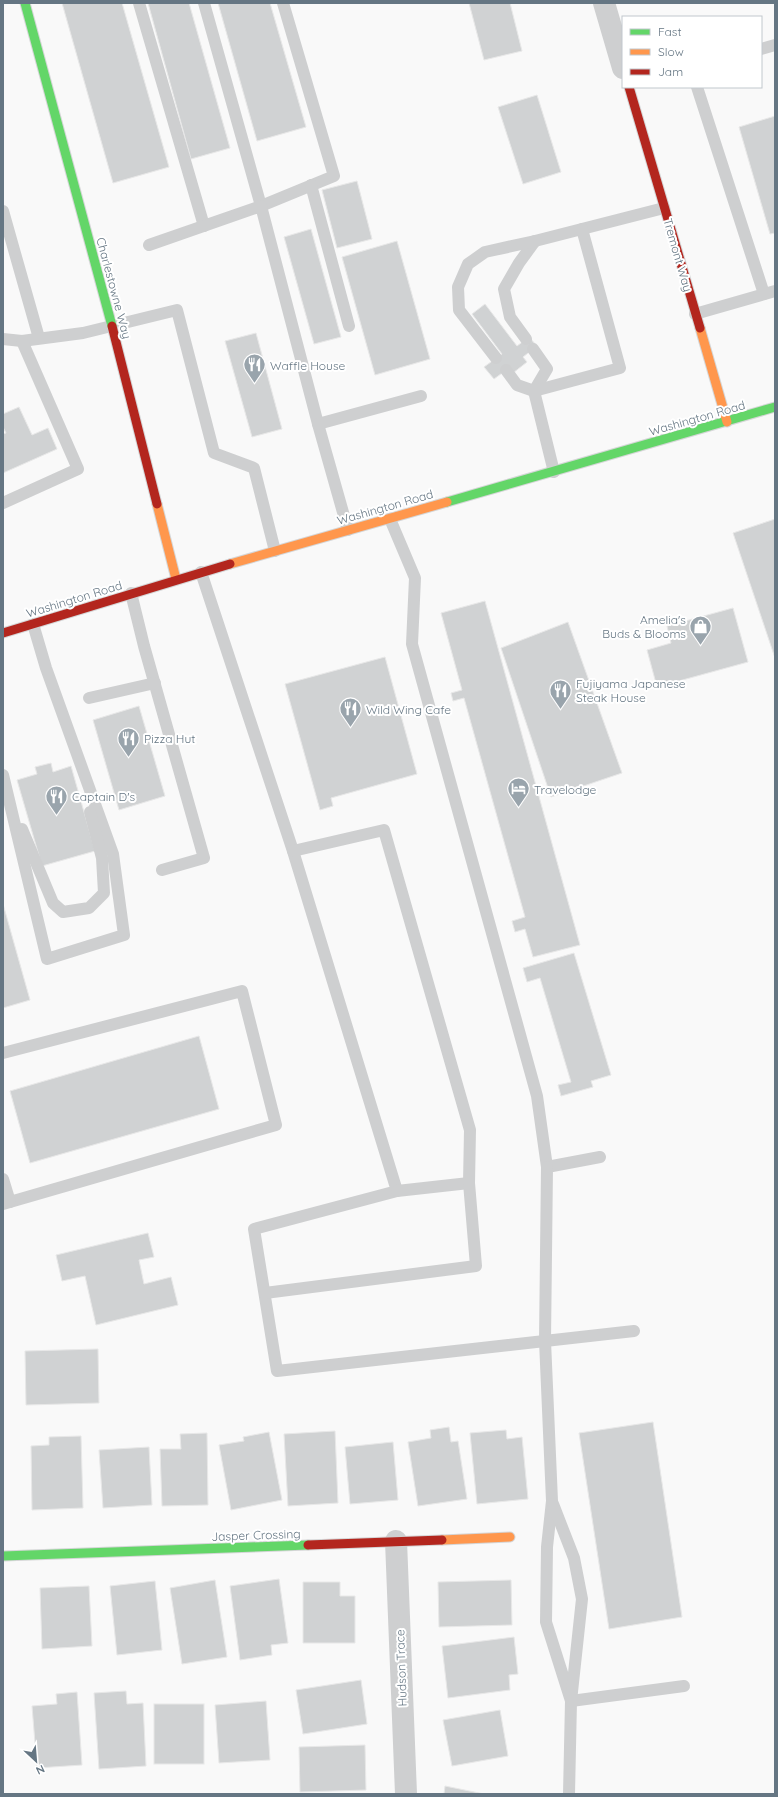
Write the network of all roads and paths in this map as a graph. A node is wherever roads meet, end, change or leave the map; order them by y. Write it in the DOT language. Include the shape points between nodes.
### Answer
graph roads {
  1 [pos="25,3"];
  2 [pos="139,3"];
  3 [pos="204,3"];
  4 [pos="283,3"];
  5 [pos="604,3"];
  6 [pos="775,45"];
  7 [pos="762,49"];
  8 [pos="622,65"];
  9 [pos="632,88"];
  10 [pos="697,88"];
  11 [pos="311,186"];
  12 [pos="261,206"];
  13 [pos="664,208"];
  14 [pos="3,214"];
  15 [pos="204,226"];
  16 [pos="582,229"];
  17 [pos="535,242"];
  18 [pos="148,245"];
  19 [pos="769,292"];
  20 [pos="695,314"];
  21 [pos="112,325"];
  22 [pos="349,326"];
  23 [pos="39,338"];
  24 [pos="3,339"];
  25 [pos="526,339"];
  26 [pos="22,341"];
  27 [pos="533,349"];
  28 [pos="496,358"];
  29 [pos="506,370"];
  30 [pos="534,391"];
  31 [pos="421,396"];
  32 [pos="775,407"];
  33 [pos="727,422"];
  34 [pos="318,424"];
  35 [pos="554,472"];
  36 [pos="3,503"];
  37 [pos="390,519"];
  38 [pos="348,530"];
  39 [pos="275,551"];
  40 [pos="202,572"];
  41 [pos="176,579"];
  42 [pos="131,594"];
  43 [pos="33,624"];
  44 [pos="3,633"];
  45 [pos="155,683"];
  46 [pos="89,698"];
  47 [pos="3,775"];
  48 [pos="90,790"];
  49 [pos="8,796"];
  50 [pos="293,851"];
  51 [pos="162,870"];
  52 [pos="3,1054"];
  53 [pos="600,1157"];
  54 [pos="547,1167"];
  55 [pos="3,1179"];
  56 [pos="469,1183"];
  57 [pos="397,1191"];
  58 [pos="6,1203"];
  59 [pos="265,1293"];
  60 [pos="634,1331"];
  61 [pos="545,1341"];
  62 [pos="552,1501"];
  63 [pos="510,1537"];
  64 [pos="396,1541"];
  65 [pos="3,1556"];
  66 [pos="684,1686"];
  67 [pos="571,1701"];
  68 [pos="406,1794"];
  69 [pos="569,1794"];
  1 -- 21 [label="street, Charlestowne Way"];
  2 -- 15 [label="lane"];
  3 -- 12 [label="lane"];
  4 -- 11 [label="lane" via="334,176"];
  5 -- 8 [label="street"];
  6 -- 7 [label="lane"];
  9 -- 13 [label="street, Tremont Way"];
  10 -- 19 [label="lane"];
  11 -- 12 [label="lane"];
  11 -- 22 [label="lane"];
  12 -- 15 [label="lane"];
  12 -- 34 [label="lane"];
  13 -- 16 [label="lane"];
  13 -- 20 [label="street, Tremont Way"];
  14 -- 23 [label="lane"];
  15 -- 18 [label="lane"];
  16 -- 17 [label="lane"];
  16 -- 30 [label="lane" via="620,368"];
  17 -- 25 [label="lane" via="518,263 504,289 510,316"];
  17 -- 28 [label="lane" via="484,252 468,264 458,287 459,310"];
  19 -- 20 [label="lane"];
  20 -- 33 [label="street, Tremont Way"];
  21 -- 23 [label="lane" via="83,333"];
  21 -- 39 [label="lane" via="176,310 214,453 254,468"];
  21 -- 41 [label="street, Charlestowne Way"];
  23 -- 26 [label="lane"];
  24 -- 26 [label="lane"];
  26 -- 36 [label="lane" via="78,469"];
  27 -- 30 [label="lane" via="547,369"];
  29 -- 30 [label="lane" via="517,385"];
  30 -- 35 [label="lane"];
  31 -- 34 [label="lane"];
  32 -- 33 [label="street, Washington Road"];
  33 -- 35 [label="street, Washington Road"];
  34 -- 38 [label="lane"];
  35 -- 37 [label="street, Washington Road"];
  37 -- 38 [label="street, Washington Road"];
  37 -- 54 [label="lane" via="415,578 412,644 536,1096"];
  38 -- 39 [label="street, Washington Road"];
  39 -- 40 [label="street, Washington Road"];
  40 -- 41 [label="street, Washington Road"];
  40 -- 50 [label="lane"];
  41 -- 42 [label="street, Washington Road"];
  42 -- 43 [label="street, Washington Road"];
  42 -- 45 [label="lane"];
  43 -- 44 [label="street, Washington Road"];
  43 -- 48 [label="lane"];
  45 -- 46 [label="lane"];
  45 -- 51 [label="lane" via="204,858"];
  47 -- 49 [label="lane"];
  48 -- 49 [label="lane" via="89,808 102,858 104,893 89,908 63,912 53,903"];
  48 -- 49 [label="lane" via="112,854 124,935 47,959"];
  50 -- 56 [label="lane" via="384,830 470,1130"];
  50 -- 57 [label="lane"];
  52 -- 58 [label="lane" via="242,991 276,1125"];
  53 -- 54 [label="lane"];
  54 -- 61 [label="lane"];
  55 -- 58 [label="lane"];
  56 -- 57 [label="lane"];
  56 -- 59 [label="lane" via="476,1266"];
  57 -- 59 [label="lane" via="254,1230"];
  59 -- 61 [label="lane" via="277,1371"];
  60 -- 61 [label="lane"];
  61 -- 62 [label="lane"];
  62 -- 67 [label="lane" via="547,1547 546,1622"];
  62 -- 67 [label="lane" via="574,1558 582,1599"];
  63 -- 64 [label="street, Jasper Crossing"];
  64 -- 65 [label="street, Jasper Crossing"];
  64 -- 68 [label="street, Hudson Trace"];
  66 -- 67 [label="lane"];
  67 -- 69 [label="lane"];
}
